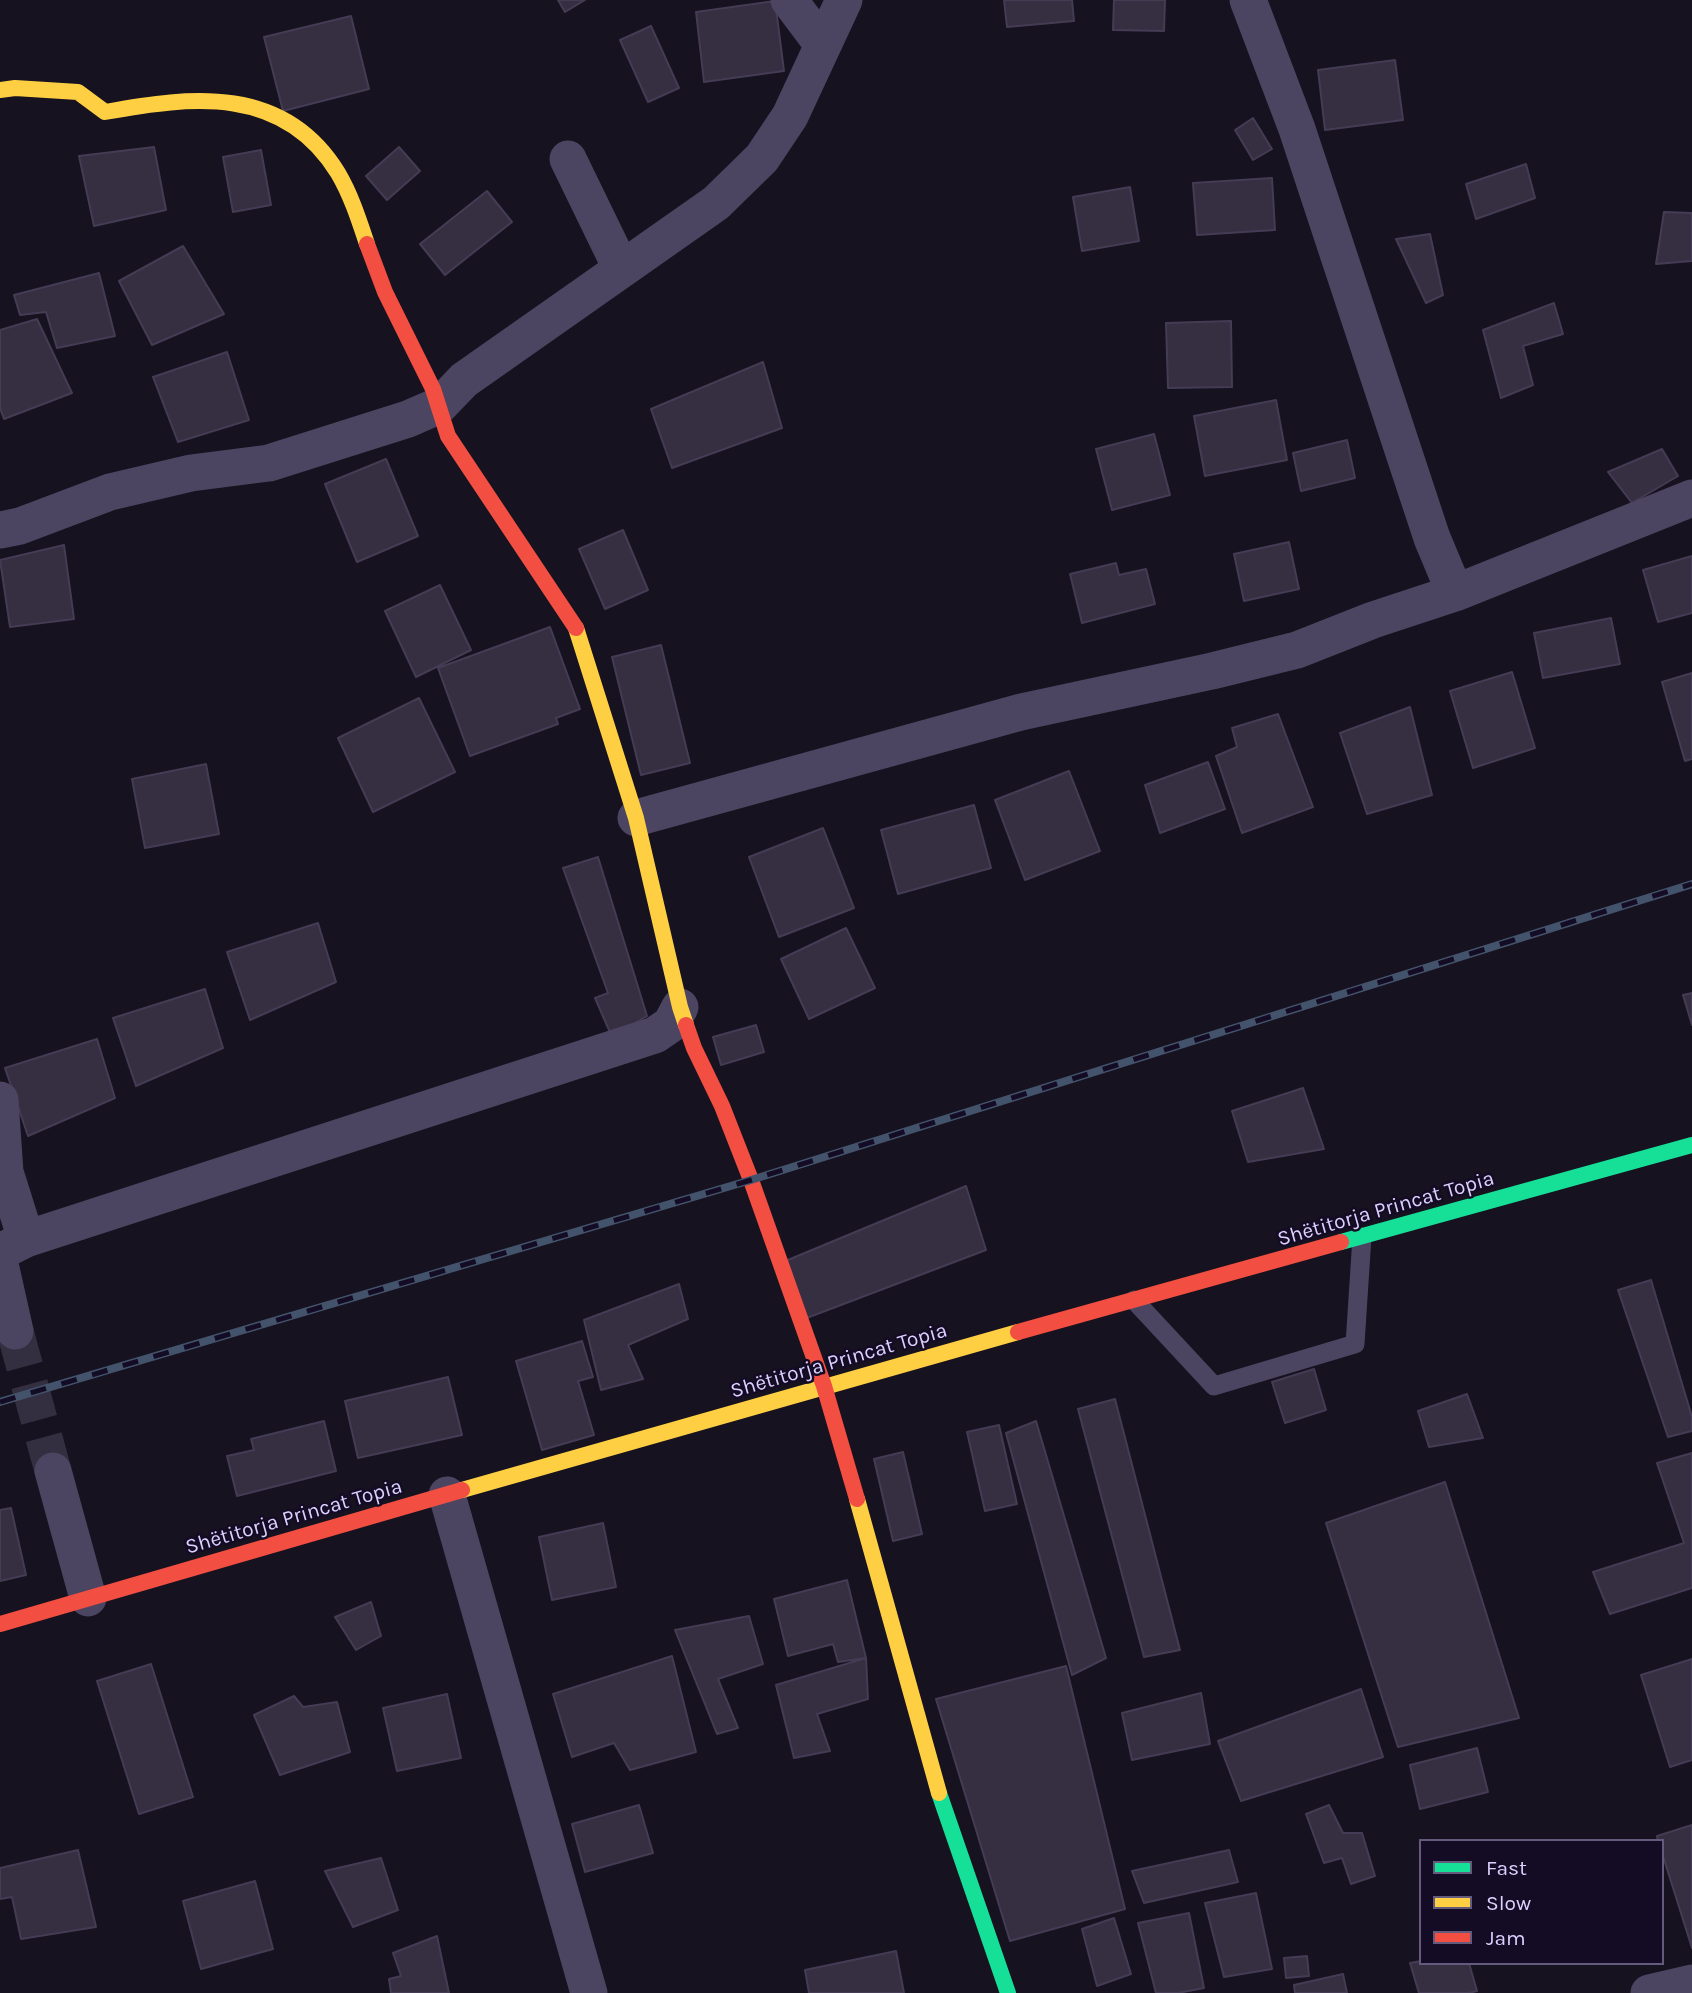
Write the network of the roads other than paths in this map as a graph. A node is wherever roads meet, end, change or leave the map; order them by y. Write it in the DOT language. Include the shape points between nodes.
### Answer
graph roads {
  1 [pos="789,0"];
  2 [pos="844,0"];
  3 [pos="1248,0"];
  4 [pos="822,44"];
  5 [pos="0,90"];
  6 [pos="568,159"];
  7 [pos="621,268"];
  8 [pos="440,405"];
  9 [pos="1692,498"];
  10 [pos="0,530"];
  11 [pos="1455,593"];
  12 [pos="636,818"];
  13 [pos="680,1007"];
  14 [pos="655,1035"];
  15 [pos="694,1048"];
  16 [pos="0,1100"];
  17 [pos="1692,1145"];
  18 [pos="1362,1237"];
  19 [pos="13,1246"];
  20 [pos="0,1264"];
  21 [pos="1134,1300"];
  22 [pos="15,1331"];
  23 [pos="824,1386"];
  24 [pos="53,1471"];
  25 [pos="447,1495"];
  26 [pos="88,1598"];
  27 [pos="0,1624"];
  28 [pos="1692,1983"];
  29 [pos="589,1993"];
  30 [pos="1008,1993"];
  31 [pos="1648,1993"];
  1 -- 4 [label="street"];
  2 -- 4 [label="street"];
  3 -- 11 [label="street" via="1297,129 1432,538"];
  4 -- 7 [label="street" via="790,116 762,158 716,203"];
  5 -- 8 [label="street" via="78,92 105,112 191,99 223,99 261,108 303,133 342,179 379,276"];
  6 -- 7 [label="street"];
  7 -- 8 [label="street" via="464,380"];
  8 -- 10 [label="street" via="269,463 191,473 110,492"];
  8 -- 12 [label="street" via="448,436 578,631"];
  9 -- 11 [label="street"];
  11 -- 12 [label="street" via="1297,650 1021,712"];
  12 -- 13 [label="street"];
  13 -- 14 [label="street" via="671,1024"];
  13 -- 15 [label="street"];
  14 -- 15 [label="street"];
  14 -- 19 [label="street"];
  15 -- 23 [label="street" via="751,1180"];
  16 -- 19 [label="street"];
  17 -- 18 [label="street, Shëtitorja Princat Topia"];
  18 -- 21 [label="street, Shëtitorja Princat Topia"];
  18 -- 21 [label="lane" via="1355,1344 1214,1386"];
  20 -- 22 [label="street"];
  21 -- 23 [label="street, Shëtitorja Princat Topia"];
  23 -- 25 [label="street, Shëtitorja Princat Topia"];
  23 -- 30 [label="street" via="935,1782"];
  24 -- 26 [label="street"];
  25 -- 26 [label="street, Shëtitorja Princat Topia"];
  25 -- 29 [label="street"];
  26 -- 27 [label="street, Shëtitorja Princat Topia"];
  28 -- 31 [label="street"];
}
